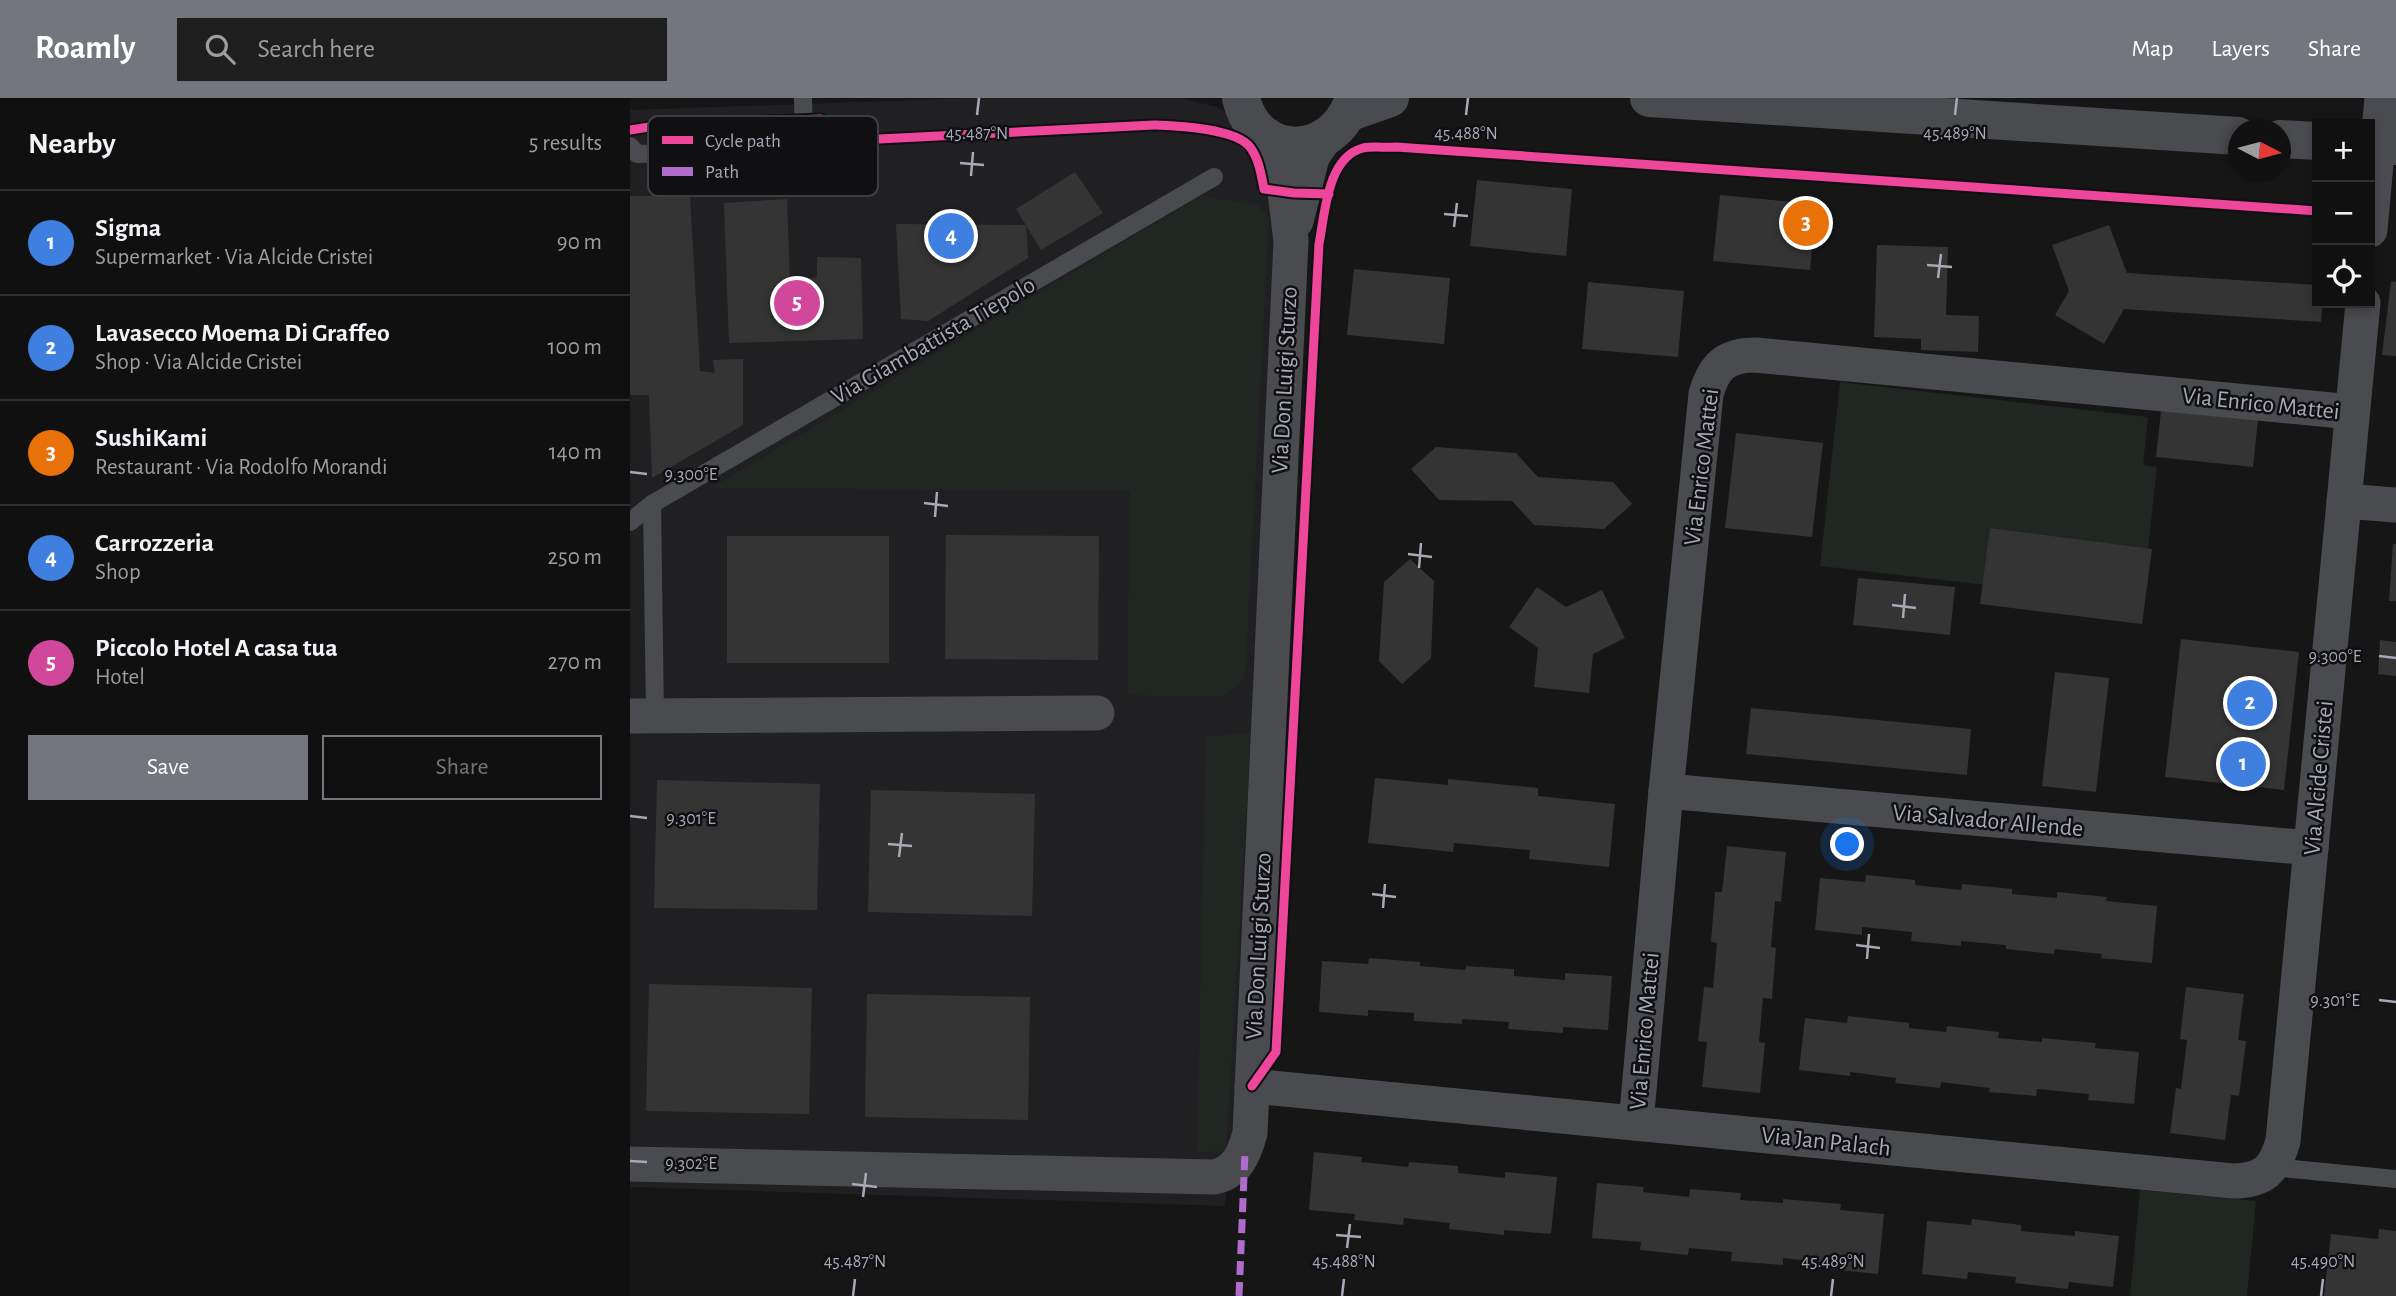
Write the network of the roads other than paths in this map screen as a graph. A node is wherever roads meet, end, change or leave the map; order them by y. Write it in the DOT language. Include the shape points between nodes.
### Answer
graph roads {
  1 [pos="803,98"];
  2 [pos="1209,98"];
  3 [pos="1390,98"];
  4 [pos="1649,98"];
  5 [pos="2382,98"];
  6 [pos="1243,104"];
  7 [pos="803,116"];
  8 [pos="1343,116"];
  9 [pos="2228,135"];
  10 [pos="1270,138"];
  11 [pos="2291,140"];
  12 [pos="2312,141"];
  13 [pos="2381,145"];
  14 [pos="630,146"];
  15 [pos="648,155"];
  16 [pos="1214,177"];
  17 [pos="2375,191"];
  18 [pos="1291,241"];
  19 [pos="2362,308"];
  20 [pos="2352,412"];
  21 [pos="2344,501"];
  22 [pos="652,503"];
  23 [pos="2396,505"];
  24 [pos="630,522"];
  25 [pos="1097,713"];
  26 [pos="643,716"];
  27 [pos="1666,791"];
  28 [pos="2311,848"];
  29 [pos="1252,1086"];
  30 [pos="1636,1123"];
  31 [pos="630,1164"];
  32 [pos="2272,1167"];
  33 [pos="2396,1180"];
  1 -- 7 [label="lane"];
  2 -- 6 [label="street"];
  3 -- 8 [label="street"];
  4 -- 9 [label="street"];
  5 -- 13 [label="street"];
  6 -- 10 [label="street" via="1256,127"];
  8 -- 10 [label="street" via="1296,145"];
  8 -- 18 [label="street, Via Don Luigi Sturzo" via="1312,157"];
  10 -- 18 [label="street, Via Don Luigi Sturzo" via="1282,169"];
  11 -- 12 [label="street"];
  13 -- 17 [label="street"];
  14 -- 15 [label="lane" via="637,154"];
  16 -- 22 [label="lane, Via Giambattista Tiepolo"];
  18 -- 29 [label="street, Via Don Luigi Sturzo"];
  19 -- 20 [label="street, Via Alcide Cristei"];
  20 -- 21 [label="street, Via Alcide Cristei"];
  20 -- 27 [label="street, Via Enrico Mattei" via="1756,355 1730,359 1712,376 1706,394"];
  21 -- 23 [label="street"];
  21 -- 28 [label="street, Via Alcide Cristei"];
  22 -- 24 [label="lane, Via Giambattista Tiepolo"];
  22 -- 26 [label="lane"];
  25 -- 26 [label="street"];
  27 -- 28 [label="street, Via Salvador Allende"];
  27 -- 30 [label="street, Via Enrico Mattei"];
  28 -- 32 [label="street, Via Alcide Cristei" via="2283,1141"];
  29 -- 30 [label="street, Via Jan Palach"];
  29 -- 31 [label="street, Via Don Luigi Sturzo" via="1245,1152 1225,1175 1214,1177"];
  30 -- 32 [label="street, Via Jan Palach" via="2233,1181 2251,1181"];
  32 -- 33 [label="lane"];
}
